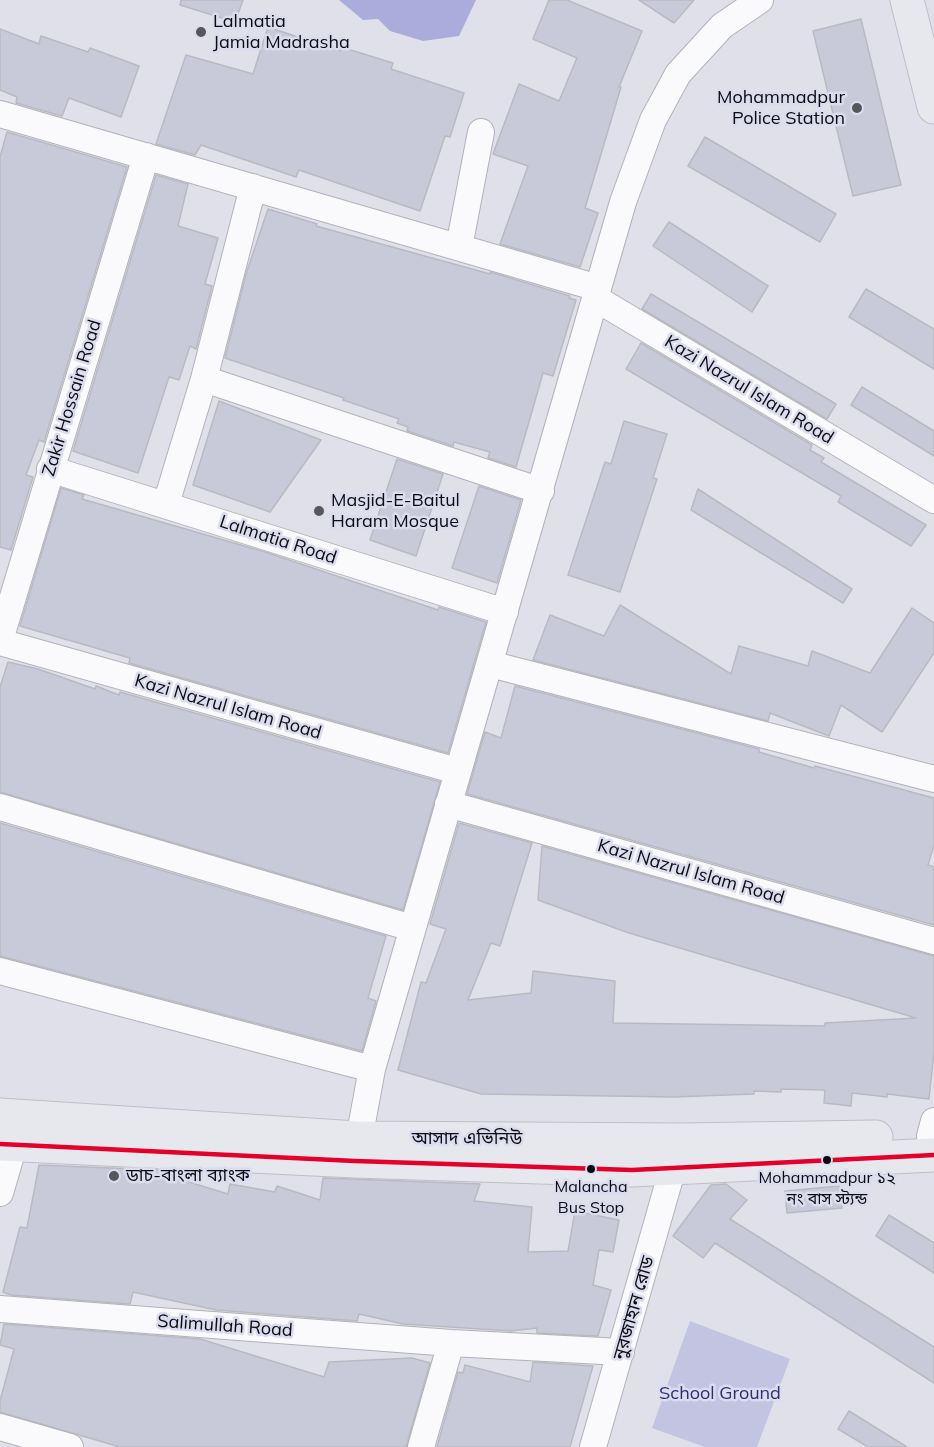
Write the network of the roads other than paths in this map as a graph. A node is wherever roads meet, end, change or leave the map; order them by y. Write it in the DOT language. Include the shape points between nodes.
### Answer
graph roads {
  1 [pos="760,0"];
  2 [pos="907,0"];
  3 [pos="934,107"];
  4 [pos="0,114"];
  5 [pos="481,132"];
  6 [pos="146,156"];
  7 [pos="253,187"];
  8 [pos="459,247"];
  9 [pos="596,293"];
  10 [pos="204,379"];
  11 [pos="50,469"];
  12 [pos="541,491"];
  13 [pos="934,500"];
  14 [pos="165,504"];
  15 [pos="505,612"];
  16 [pos="0,641"];
  17 [pos="490,664"];
  18 [pos="457,771"];
  19 [pos="934,779"];
  20 [pos="448,804"];
  21 [pos="0,807"];
  22 [pos="412,928"];
  23 [pos="934,940"];
  24 [pos="0,971"];
  25 [pos="372,1070"];
  26 [pos="8,1130"];
  27 [pos="933,1137"];
  28 [pos="356,1150"];
  29 [pos="677,1155"];
  30 [pos="0,1193"];
  31 [pos="0,1309"];
  32 [pos="451,1343"];
  33 [pos="621,1352"];
  34 [pos="0,1426"];
  35 [pos="70,1447"];
  36 [pos="421,1447"];
  37 [pos="593,1447"];
  1 -- 9 [label="street" via="722,26 678,74 653,120"];
  2 -- 3 [label="main road"];
  4 -- 6 [label="street"];
  5 -- 8 [label="street"];
  6 -- 7 [label="street"];
  6 -- 11 [label="street, Zakir Hossain Road"];
  7 -- 8 [label="street"];
  7 -- 10 [label="street"];
  8 -- 9 [label="street"];
  9 -- 12 [label="street"];
  9 -- 13 [label="street, Kazi Nazrul Islam Road"];
  10 -- 12 [label="street"];
  10 -- 14 [label="street"];
  11 -- 14 [label="street, Lalmatia Road"];
  11 -- 16 [label="street, Zakir Hossain Road"];
  12 -- 15 [label="street"];
  14 -- 15 [label="street, Lalmatia Road"];
  15 -- 17 [label="street"];
  16 -- 18 [label="street, Kazi Nazrul Islam Road"];
  17 -- 18 [label="street"];
  17 -- 19 [label="street"];
  18 -- 20 [label="street"];
  20 -- 22 [label="street"];
  20 -- 23 [label="street, Kazi Nazrul Islam Road"];
  21 -- 22 [label="street"];
  22 -- 25 [label="street"];
  24 -- 25 [label="street"];
  25 -- 28 [label="street"];
  26 -- 28 [label="main road, আসাদ এভিনিউ"];
  26 -- 30 [label="street"];
  27 -- 29 [label="main road, আসাদ এভিনিউ"];
  28 -- 29 [label="main road, আসাদ এভিনিউ"];
  29 -- 33 [label="street, নুরজাহান রোড"];
  31 -- 32 [label="street, Salimullah Road"];
  32 -- 33 [label="street, Salimullah Road"];
  32 -- 36 [label="street"];
  33 -- 37 [label="street, নুরজাহান রোড"];
  34 -- 35 [label="street"];
}
